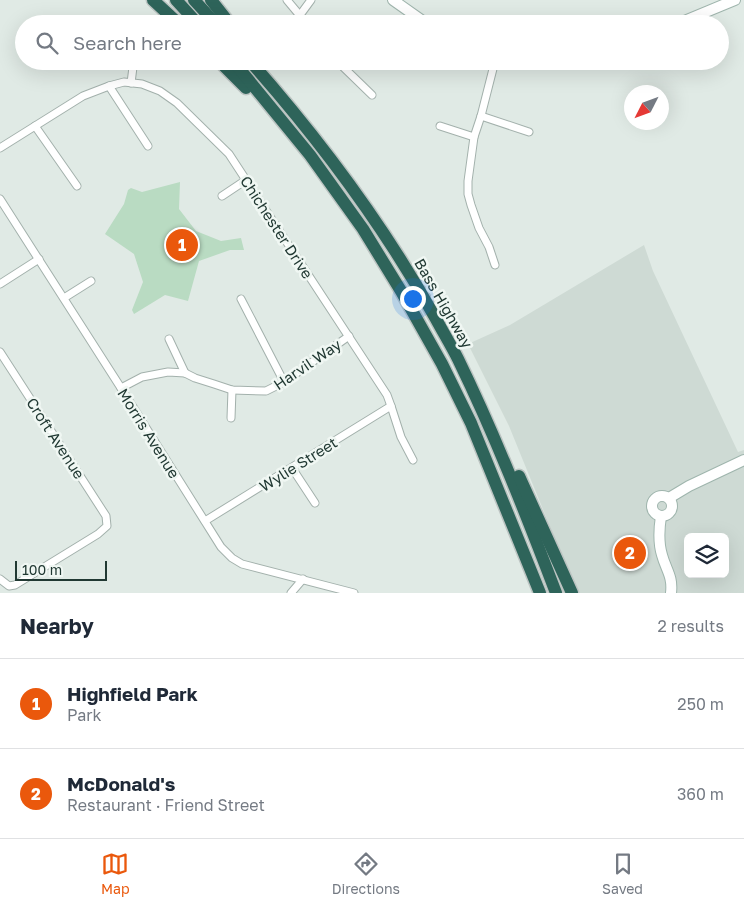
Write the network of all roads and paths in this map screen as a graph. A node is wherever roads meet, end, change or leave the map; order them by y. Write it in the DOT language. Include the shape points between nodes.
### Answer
graph roads {
  1 [pos="153,0"];
  2 [pos="176,0"];
  3 [pos="194,0"];
  4 [pos="211,0"];
  5 [pos="287,0"];
  6 [pos="311,0"];
  7 [pos="393,0"];
  8 [pos="735,0"];
  9 [pos="170,15"];
  10 [pos="190,15"];
  11 [pos="208,15"];
  12 [pos="223,15"];
  13 [pos="300,15"];
  14 [pos="414,15"];
  15 [pos="699,15"];
  16 [pos="133,70"];
  17 [pos="228,70"];
  18 [pos="240,70"];
  19 [pos="258,70"];
  20 [pos="268,70"];
  21 [pos="346,70"];
  22 [pos="493,70"];
  23 [pos="131,83"];
  24 [pos="109,86"];
  25 [pos="372,96"];
  26 [pos="480,116"];
  27 [pos="35,126"];
  28 [pos="440,126"];
  29 [pos="529,132"];
  30 [pos="474,137"];
  31 [pos="148,146"];
  32 [pos="0,148"];
  33 [pos="310,155"];
  34 [pos="246,180"];
  35 [pos="76,186"];
  36 [pos="222,196"];
  37 [pos="0,198"];
  38 [pos="360,198"];
  39 [pos="39,259"];
  40 [pos="495,264"];
  41 [pos="91,281"];
  42 [pos="0,284"];
  43 [pos="64,298"];
  44 [pos="241,299"];
  45 [pos="349,336"];
  46 [pos="169,339"];
  47 [pos="0,352"];
  48 [pos="185,373"];
  49 [pos="284,382"];
  50 [pos="121,388"];
  51 [pos="232,390"];
  52 [pos="391,406"];
  53 [pos="484,416"];
  54 [pos="231,418"];
  55 [pos="413,460"];
  56 [pos="744,460"];
  57 [pos="292,468"];
  58 [pos="669,498"];
  59 [pos="315,503"];
  60 [pos="661,516"];
  61 [pos="205,521"];
  62 [pos="0,579"];
  63 [pos="303,580"];
  64 [pos="291,593"];
  65 [pos="354,593"];
  66 [pos="540,593"];
  67 [pos="556,593"];
  68 [pos="572,593"];
  69 [pos="671,593"];
  1 -- 9 [label="highway"];
  2 -- 10 [label="highway"];
  3 -- 11 [label="highway"];
  4 -- 12 [label="highway"];
  5 -- 13 [label="street"];
  6 -- 13 [label="street"];
  7 -- 14 [label="street"];
  8 -- 15 [label="street"];
  16 -- 23 [label="street"];
  17 -- 33 [label="highway"];
  18 -- 33 [label="highway, Bass Highway"];
  19 -- 38 [label="highway, Bass Highway"];
  20 -- 38 [label="highway" via="303,113"];
  21 -- 25 [label="street"];
  22 -- 26 [label="street"];
  23 -- 24 [label="street, Chichester Drive"];
  23 -- 34 [label="street, Chichester Drive" via="160,91 177,103 229,154"];
  24 -- 27 [label="street, Chichester Drive" via="83,96"];
  24 -- 31 [label="street"];
  26 -- 29 [label="street"];
  26 -- 30 [label="street"];
  27 -- 32 [label="street, Chichester Drive"];
  27 -- 35 [label="street"];
  28 -- 30 [label="street"];
  30 -- 40 [label="street" via="468,194"];
  33 -- 66 [label="highway, Bass Highway" via="363,230 442,364 471,423"];
  34 -- 36 [label="street"];
  34 -- 45 [label="street, Chichester Drive"];
  37 -- 39 [label="street, Morris Avenue"];
  38 -- 53 [label="highway, Bass Highway" via="423,296"];
  39 -- 42 [label="street"];
  39 -- 43 [label="street, Morris Avenue"];
  41 -- 43 [label="street"];
  43 -- 50 [label="street, Morris Avenue"];
  44 -- 49 [label="street"];
  45 -- 49 [label="street, Harvil Way"];
  45 -- 52 [label="street, Chichester Drive"];
  46 -- 48 [label="street"];
  47 -- 62 [label="street, Croft Avenue" via="106,516 107,526 15,585 9,586"];
  48 -- 50 [label="street, Harvil Way" via="168,372 142,377"];
  48 -- 51 [label="street, Harvil Way"];
  49 -- 51 [label="street, Harvil Way" via="266,391"];
  50 -- 61 [label="street, Morris Avenue"];
  51 -- 54 [label="street"];
  52 -- 55 [label="street, Chichester Drive"];
  52 -- 57 [label="street, Wylie Street"];
  53 -- 67 [label="highway, Bass Highway"];
  53 -- 68 [label="highway" via="517,472"];
  56 -- 58 [label="street"];
  57 -- 59 [label="street"];
  57 -- 61 [label="street, Wylie Street"];
  58 -- 60 [label="street" via="671,511"];
  58 -- 60 [label="street" via="659,496 653,501 654,511"];
  60 -- 69 [label="street" via="659,536 662,556 671,576"];
  61 -- 63 [label="street, Morris Avenue" via="232,558 242,564"];
  63 -- 64 [label="street"];
  63 -- 65 [label="street, Morris Avenue"];
}
